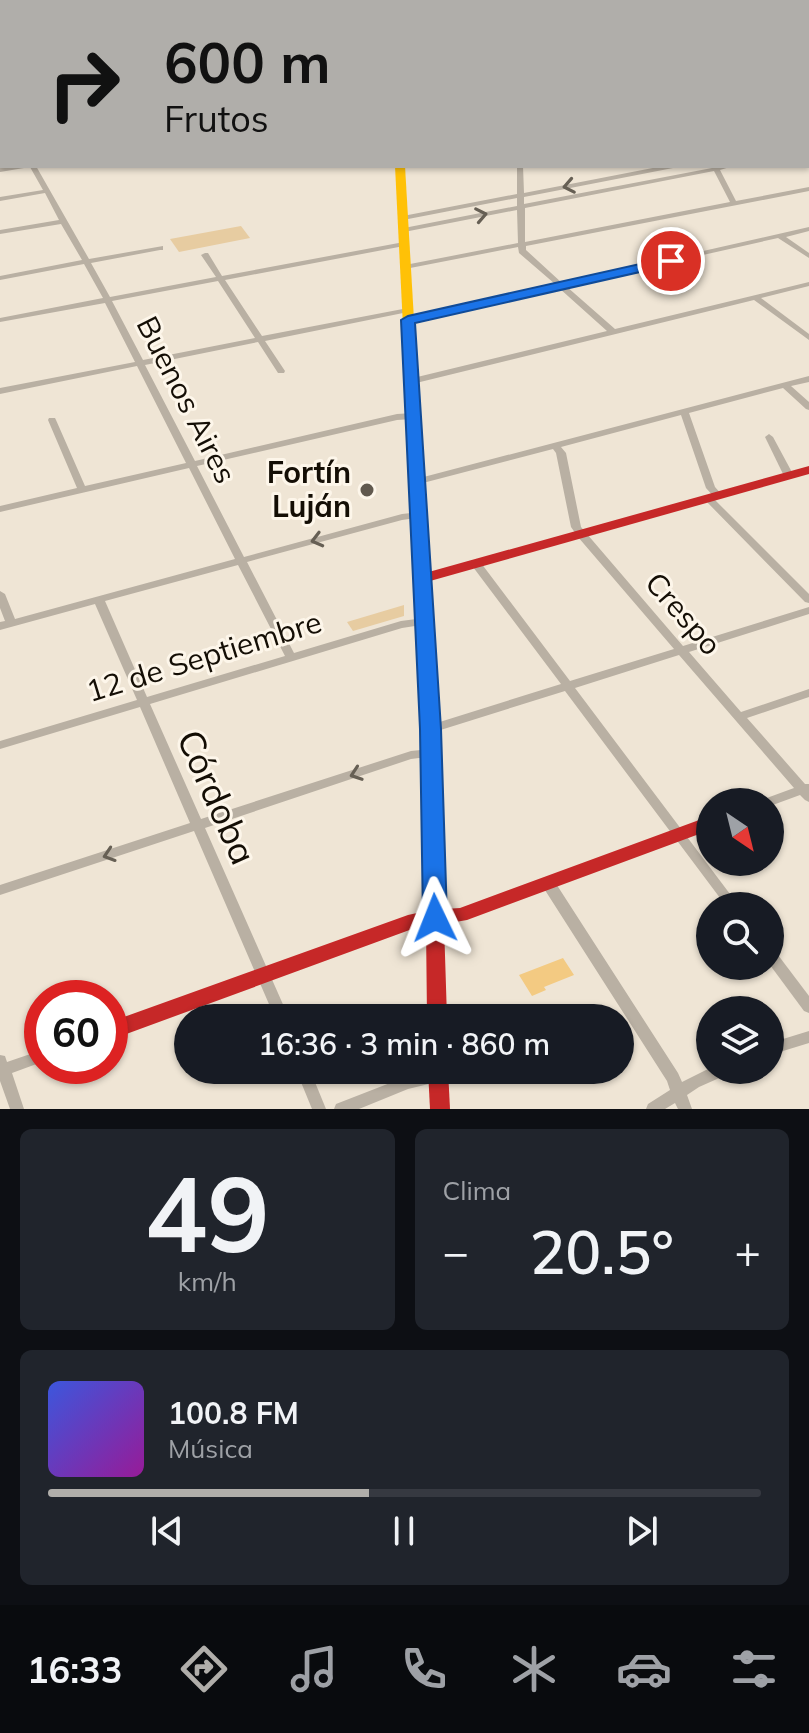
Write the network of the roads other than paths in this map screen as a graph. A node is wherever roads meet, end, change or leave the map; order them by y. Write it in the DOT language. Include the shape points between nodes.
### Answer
graph roads {
  1 [pos="31,168"];
  2 [pos="400,168"];
  3 [pos="520,168"];
  4 [pos="663,168"];
  5 [pos="715,168"];
  6 [pos="809,189"];
  7 [pos="46,191"];
  8 [pos="519,196"];
  9 [pos="0,199"];
  10 [pos="734,204"];
  11 [pos="519,208"];
  12 [pos="64,221"];
  13 [pos="809,229"];
  14 [pos="404,231"];
  15 [pos="0,232"];
  16 [pos="780,236"];
  17 [pos="521,246"];
  18 [pos="160,248"];
  19 [pos="205,255"];
  20 [pos="809,256"];
  21 [pos="84,262"];
  22 [pos="405,267"];
  23 [pos="0,278"];
  24 [pos="219,278"];
  25 [pos="809,284"];
  26 [pos="561,286"];
  27 [pos="755,297"];
  28 [pos="107,299"];
  29 [pos="408,315"];
  30 [pos="0,320"];
  31 [pos="613,332"];
  32 [pos="259,338"];
  33 [pos="809,338"];
  34 [pos="140,363"];
  35 [pos="281,371"];
  36 [pos="809,379"];
  37 [pos="412,381"];
  38 [pos="784,385"];
  39 [pos="0,391"];
  40 [pos="809,407"];
  41 [pos="684,412"];
  42 [pos="413,416"];
  43 [pos="52,420"];
  44 [pos="769,437"];
  45 [pos="556,446"];
  46 [pos="192,466"];
  47 [pos="802,474"];
  48 [pos="419,481"];
  49 [pos="82,490"];
  50 [pos="714,497"];
  51 [pos="0,509"];
  52 [pos="420,515"];
  53 [pos="581,535"];
  54 [pos="242,560"];
  55 [pos="477,565"];
  56 [pos="423,578"];
  57 [pos="0,594"];
  58 [pos="99,600"];
  59 [pos="809,600"];
  60 [pos="809,610"];
  61 [pos="424,622"];
  62 [pos="5,624"];
  63 [pos="683,651"];
  64 [pos="291,658"];
  65 [pos="569,687"];
  66 [pos="809,693"];
  67 [pos="141,703"];
  68 [pos="741,716"];
  69 [pos="431,729"];
  70 [pos="0,745"];
  71 [pos="431,753"];
  72 [pos="807,791"];
  73 [pos="784,797"];
  74 [pos="199,827"];
  75 [pos="696,828"];
  76 [pos="680,834"];
  77 [pos="548,883"];
  78 [pos="0,890"];
  79 [pos="723,892"];
  80 [pos="435,918"];
  81 [pos="264,974"];
  82 [pos="784,974"];
  83 [pos="276,1004"];
  84 [pos="437,1004"];
  85 [pos="809,1007"];
  86 [pos="128,1024"];
  87 [pos="809,1037"];
  88 [pos="784,1045"];
  89 [pos="24,1061"];
  90 [pos="1,1067"];
  91 [pos="309,1084"];
  92 [pos="405,1084"];
  93 [pos="439,1084"];
  94 [pos="696,1084"];
  95 [pos="680,1093"];
  96 [pos="17,1109"];
  97 [pos="319,1109"];
  98 [pos="341,1109"];
  99 [pos="440,1109"];
  100 [pos="653,1109"];
  101 [pos="685,1109"];
  1 -- 7 [label="street, Buenos Aires"];
  2 -- 14 [label="main road"];
  3 -- 8 [label="street"];
  4 -- 8 [label="street, one-way"];
  5 -- 10 [label="street"];
  5 -- 11 [label="street"];
  6 -- 10 [label="street"];
  7 -- 9 [label="street"];
  7 -- 12 [label="street, Buenos Aires"];
  8 -- 11 [label="street"];
  8 -- 14 [label="street"];
  10 -- 17 [label="street"];
  14 -- 11 [label="street, one-way"];
  11 -- 17 [label="street"];
  12 -- 15 [label="street"];
  12 -- 21 [label="street, Buenos Aires"];
  13 -- 16 [label="street"];
  14 -- 22 [label="main road"];
  14 -- 24 [label="street"];
  16 -- 20 [label="street"];
  16 -- 26 [label="street"];
  17 -- 22 [label="street"];
  17 -- 26 [label="street"];
  18 -- 21 [label="street"];
  19 -- 24 [label="street"];
  21 -- 23 [label="street"];
  21 -- 28 [label="street, Buenos Aires"];
  22 -- 29 [label="main road"];
  24 -- 28 [label="street"];
  24 -- 32 [label="street"];
  25 -- 27 [label="street"];
  26 -- 29 [label="street"];
  26 -- 31 [label="street"];
  27 -- 31 [label="street"];
  27 -- 33 [label="street"];
  28 -- 30 [label="street"];
  28 -- 34 [label="street, Buenos Aires"];
  29 -- 32 [label="street"];
  29 -- 37 [label="main road"];
  31 -- 37 [label="street"];
  32 -- 34 [label="street"];
  32 -- 35 [label="street"];
  34 -- 39 [label="street"];
  34 -- 46 [label="street, Buenos Aires"];
  36 -- 38 [label="street"];
  37 -- 42 [label="main road"];
  38 -- 40 [label="street"];
  38 -- 41 [label="street"];
  41 -- 45 [label="street"];
  41 -- 50 [label="street"];
  42 -- 46 [label="street"];
  42 -- 48 [label="main road"];
  43 -- 49 [label="street"];
  44 -- 47 [label="street"];
  45 -- 48 [label="street"];
  45 -- 53 [label="street, Crespo"];
  46 -- 49 [label="street"];
  46 -- 54 [label="street, Buenos Aires"];
  47 -- 50 [label="main road"];
  48 -- 52 [label="main road"];
  49 -- 51 [label="street"];
  50 -- 53 [label="main road"];
  50 -- 59 [label="street"];
  52 -- 54 [label="street, one-way"];
  52 -- 56 [label="main road"];
  53 -- 55 [label="main road"];
  53 -- 63 [label="street, Crespo"];
  54 -- 58 [label="street"];
  54 -- 64 [label="street, Buenos Aires"];
  55 -- 56 [label="main road"];
  55 -- 65 [label="street"];
  56 -- 61 [label="main road"];
  57 -- 62 [label="street"];
  58 -- 62 [label="street"];
  58 -- 67 [label="street, Córdoba"];
  60 -- 63 [label="street"];
  61 -- 64 [label="street, 12 de Septiembre"];
  61 -- 69 [label="main road"];
  63 -- 65 [label="street"];
  63 -- 68 [label="street, Crespo"];
  64 -- 67 [label="street, 12 de Septiembre"];
  65 -- 69 [label="street"];
  65 -- 76 [label="street"];
  66 -- 68 [label="street"];
  67 -- 70 [label="street, 12 de Septiembre"];
  67 -- 74 [label="street, Córdoba"];
  68 -- 72 [label="street, Crespo"];
  69 -- 71 [label="main road"];
  71 -- 74 [label="street, one-way" via="411,755"];
  71 -- 80 [label="main road"];
  72 -- 73 [label="street"];
  74 -- 78 [label="street, one-way"];
  74 -- 81 [label="street, Córdoba"];
  75 -- 76 [label="main road"];
  76 -- 77 [label="main road"];
  76 -- 79 [label="street"];
  77 -- 80 [label="main road" via="461,915"];
  77 -- 95 [label="street"];
  80 -- 81 [label="main road" via="414,920"];
  80 -- 84 [label="main road"];
  81 -- 83 [label="street, Córdoba"];
  81 -- 86 [label="main road"];
  82 -- 85 [label="street"];
  87 -- 88 [label="street"];
  89 -- 90 [label="street"];
  90 -- 96 [label="street"];
  91 -- 97 [label="street"];
  92 -- 98 [label="street"];
  93 -- 99 [label="main road"];
  94 -- 95 [label="street"];
  95 -- 100 [label="street"];
  95 -- 101 [label="street"];
}
